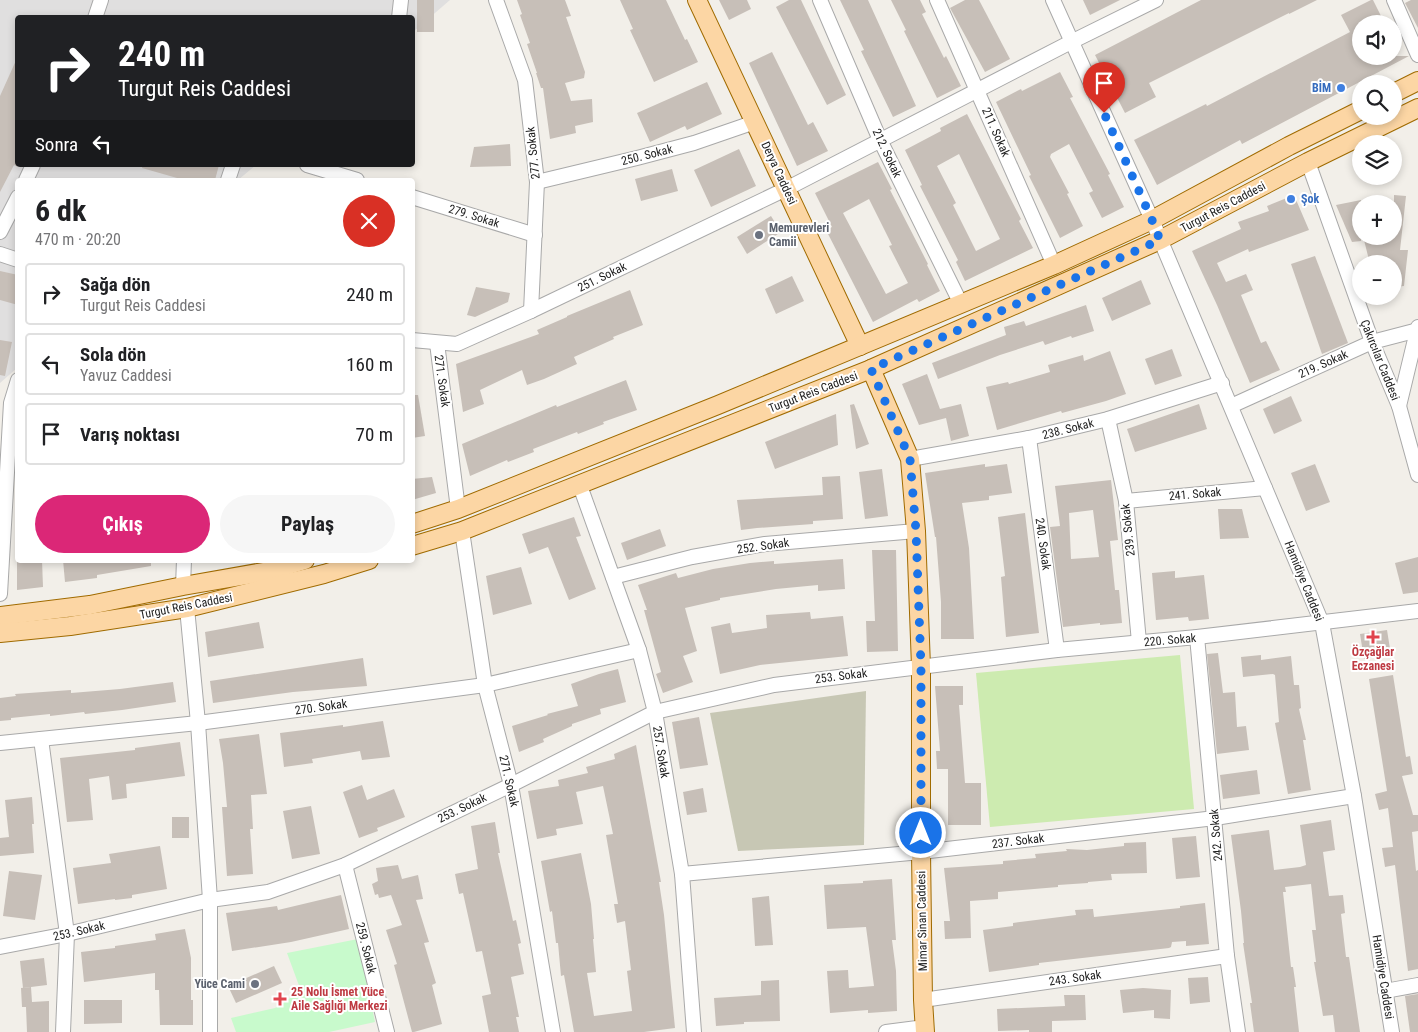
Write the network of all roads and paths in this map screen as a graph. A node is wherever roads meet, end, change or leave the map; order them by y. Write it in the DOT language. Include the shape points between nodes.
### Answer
graph roads {
  1 [pos="101,0"];
  2 [pos="401,0"];
  3 [pos="496,0"];
  4 [pos="697,0"];
  5 [pos="820,0"];
  6 [pos="937,0"];
  7 [pos="1052,0"];
  8 [pos="1156,0"];
  9 [pos="1394,0"];
  10 [pos="96,15"];
  11 [pos="400,15"];
  12 [pos="1071,42"];
  13 [pos="1418,55"];
  14 [pos="1418,81"];
  15 [pos="1402,89"];
  16 [pos="978,91"];
  17 [pos="1418,108"];
  18 [pos="1352,114"];
  19 [pos="755,122"];
  20 [pos="880,140"];
  21 [pos="1308,162"];
  22 [pos="322,167"];
  23 [pos="338,169"];
  24 [pos="354,178"];
  25 [pos="537,182"];
  26 [pos="786,189"];
  27 [pos="415,198"];
  28 [pos="15,203"];
  29 [pos="1152,220"];
  30 [pos="0,232"];
  31 [pos="535,235"];
  32 [pos="1160,240"];
  33 [pos="0,254"];
  34 [pos="15,259"];
  35 [pos="1054,265"];
  36 [pos="961,304"];
  37 [pos="531,311"];
  38 [pos="1418,329"];
  39 [pos="415,340"];
  40 [pos="1372,342"];
  41 [pos="437,343"];
  42 [pos="860,346"];
  43 [pos="871,369"];
  44 [pos="1222,383"];
  45 [pos="15,388"];
  46 [pos="9,403"];
  47 [pos="1231,406"];
  48 [pos="1399,406"];
  49 [pos="1108,419"];
  50 [pos="1029,438"];
  51 [pos="910,459"];
  52 [pos="12,470"];
  53 [pos="1418,475"];
  54 [pos="579,484"];
  55 [pos="1265,488"];
  56 [pos="1126,501"];
  57 [pos="458,509"];
  58 [pos="415,523"];
  59 [pos="462,531"];
  60 [pos="916,531"];
  61 [pos="415,545"];
  62 [pos="184,563"];
  63 [pos="296,563"];
  64 [pos="359,563"];
  65 [pos="614,577"];
  66 [pos="183,586"];
  67 [pos="0,594"];
  68 [pos="187,608"];
  69 [pos="1418,611"];
  70 [pos="0,616"];
  71 [pos="1322,622"];
  72 [pos="0,633"];
  73 [pos="1198,637"];
  74 [pos="1139,642"];
  75 [pos="639,650"];
  76 [pos="1057,650"];
  77 [pos="921,666"];
  78 [pos="484,685"];
  79 [pos="655,712"];
  80 [pos="198,723"];
  81 [pos="42,740"];
  82 [pos="0,743"];
  83 [pos="511,785"];
  84 [pos="1354,796"];
  85 [pos="1214,818"];
  86 [pos="921,852"];
  87 [pos="345,864"];
  88 [pos="682,874"];
  89 [pos="210,900"];
  90 [pos="67,934"];
  91 [pos="0,948"];
  92 [pos="1227,956"];
  93 [pos="1418,985"];
  94 [pos="1385,991"];
  95 [pos="923,1000"];
  96 [pos="925,1030"];
  97 [pos="63,1032"];
  98 [pos="210,1032"];
  99 [pos="387,1032"];
  100 [pos="552,1032"];
  101 [pos="694,1032"];
  102 [pos="886,1032"];
  103 [pos="1238,1032"];
  104 [pos="1392,1032"];
  1 -- 10 [label="street"];
  2 -- 11 [label="street"];
  3 -- 25 [label="street, 277. Sokak" via="525,80"];
  4 -- 19 [label="main road, Derya Caddesi"];
  5 -- 20 [label="street, 212. Sokak"];
  6 -- 16 [label="street, 211. Sokak"];
  7 -- 12 [label="street, Hamidiye Caddesi"];
  8 -- 12 [label="street, 251. Sokak"];
  9 -- 13 [label="street"];
  12 -- 16 [label="street, 251. Sokak"];
  12 -- 29 [label="street, Hamidiye Caddesi"];
  14 -- 15 [label="main road"];
  16 -- 20 [label="street, 251. Sokak"];
  16 -- 35 [label="street, 211. Sokak"];
  17 -- 21 [label="main road, Turgut Reis Caddesi"];
  18 -- 29 [label="main road, Turgut Reis Caddesi"];
  19 -- 25 [label="street, 250. Sokak" via="694,143"];
  19 -- 26 [label="main road, Derya Caddesi"];
  20 -- 26 [label="street, 251. Sokak"];
  20 -- 36 [label="street, 212. Sokak"];
  21 -- 32 [label="main road, Turgut Reis Caddesi"];
  21 -- 40 [label="street, Çakırcılar Caddesi"];
  22 -- 23 [label="street"];
  23 -- 24 [label="street"];
  25 -- 31 [label="street, 277. Sokak"];
  26 -- 37 [label="street, 251. Sokak"];
  26 -- 42 [label="main road, Derya Caddesi"];
  27 -- 31 [label="street, 279. Sokak"];
  28 -- 30 [label="street"];
  29 -- 32 [label="street, Hamidiye Caddesi"];
  29 -- 35 [label="main road, Turgut Reis Caddesi"];
  31 -- 37 [label="street, 277. Sokak"];
  32 -- 43 [label="main road, Turgut Reis Caddesi"];
  32 -- 44 [label="street, Hamidiye Caddesi"];
  33 -- 34 [label="street"];
  35 -- 36 [label="main road, Turgut Reis Caddesi"];
  36 -- 42 [label="main road, Turgut Reis Caddesi"];
  37 -- 41 [label="street, 251. Sokak" via="456,344"];
  38 -- 40 [label="street, 219. Sokak"];
  38 -- 48 [label="street"];
  39 -- 41 [label="street, 251. Sokak"];
  40 -- 47 [label="street, 219. Sokak"];
  40 -- 48 [label="street, Çakırcılar Caddesi"];
  41 -- 57 [label="street, 271. Sokak"];
  42 -- 57 [label="main road, Turgut Reis Caddesi"];
  43 -- 51 [label="main road, Mimar Sinan Caddesi"];
  43 -- 54 [label="main road, Turgut Reis Caddesi"];
  44 -- 47 [label="street, Hamidiye Caddesi"];
  44 -- 49 [label="street, 238. Sokak"];
  45 -- 46 [label="street"];
  46 -- 52 [label="street"];
  47 -- 55 [label="street, Hamidiye Caddesi"];
  48 -- 53 [label="street, Çakırcılar Caddesi"];
  49 -- 50 [label="street, 238. Sokak"];
  49 -- 56 [label="street, 239. Sokak"];
  50 -- 51 [label="street, 238. Sokak"];
  50 -- 76 [label="street, 240. Sokak"];
  51 -- 60 [label="main road, Mimar Sinan Caddesi"];
  52 -- 67 [label="street"];
  54 -- 59 [label="main road, Turgut Reis Caddesi"];
  54 -- 65 [label="street, 257. Sokak"];
  55 -- 56 [label="street, 241. Sokak"];
  55 -- 71 [label="street, Hamidiye Caddesi"];
  56 -- 74 [label="street, 239. Sokak"];
  57 -- 58 [label="main road, Turgut Reis Caddesi"];
  59 -- 61 [label="main road, Turgut Reis Caddesi"];
  59 -- 78 [label="street, 271. Sokak"];
  60 -- 65 [label="street, 252. Sokak" via="765,544 692,557"];
  60 -- 77 [label="main road, Mimar Sinan Caddesi"];
  62 -- 66 [label="street"];
  63 -- 66 [label="main road, Turgut Reis Caddesi" via="269,572"];
  64 -- 68 [label="main road, Turgut Reis Caddesi"];
  65 -- 75 [label="street, 257. Sokak"];
  66 -- 70 [label="main road, Turgut Reis Caddesi" via="90,605"];
  68 -- 72 [label="main road, Turgut Reis Caddesi"];
  68 -- 80 [label="street"];
  69 -- 71 [label="street, 220. Sokak"];
  71 -- 73 [label="street, 220. Sokak"];
  71 -- 84 [label="street, Hamidiye Caddesi"];
  73 -- 74 [label="street, 220. Sokak"];
  73 -- 85 [label="street, 242. Sokak"];
  74 -- 76 [label="street, 220. Sokak"];
  75 -- 78 [label="street, 270. Sokak"];
  75 -- 79 [label="street, 257. Sokak"];
  76 -- 77 [label="street, 220. Sokak"];
  77 -- 79 [label="street, 253. Sokak" via="774,684"];
  77 -- 86 [label="main road, Mimar Sinan Caddesi"];
  78 -- 80 [label="street, 270. Sokak"];
  78 -- 83 [label="street, 271. Sokak"];
  79 -- 83 [label="street, 253. Sokak"];
  79 -- 88 [label="street, 257. Sokak"];
  80 -- 81 [label="street, 270. Sokak"];
  80 -- 89 [label="street"];
  81 -- 82 [label="street, 270. Sokak"];
  81 -- 90 [label="street"];
  83 -- 87 [label="street, 253. Sokak"];
  83 -- 100 [label="street, 271. Sokak"];
  84 -- 85 [label="street, 237. Sokak"];
  84 -- 94 [label="street, Hamidiye Caddesi"];
  85 -- 86 [label="street, 237. Sokak"];
  85 -- 92 [label="street, 242. Sokak"];
  86 -- 88 [label="street, 237. Sokak"];
  86 -- 95 [label="main road, Mimar Sinan Caddesi"];
  87 -- 89 [label="street, 253. Sokak" via="268,892"];
  87 -- 99 [label="street, 259. Sokak"];
  88 -- 101 [label="street, 257. Sokak"];
  89 -- 90 [label="street, 253. Sokak"];
  89 -- 98 [label="street"];
  90 -- 91 [label="street, 253. Sokak"];
  90 -- 97 [label="street"];
  92 -- 95 [label="street, 243. Sokak"];
  92 -- 103 [label="street, 242. Sokak"];
  93 -- 94 [label="street"];
  94 -- 104 [label="street, Hamidiye Caddesi"];
  95 -- 96 [label="main road, Mimar Sinan Caddesi"];
  96 -- 102 [label="street"];
}
